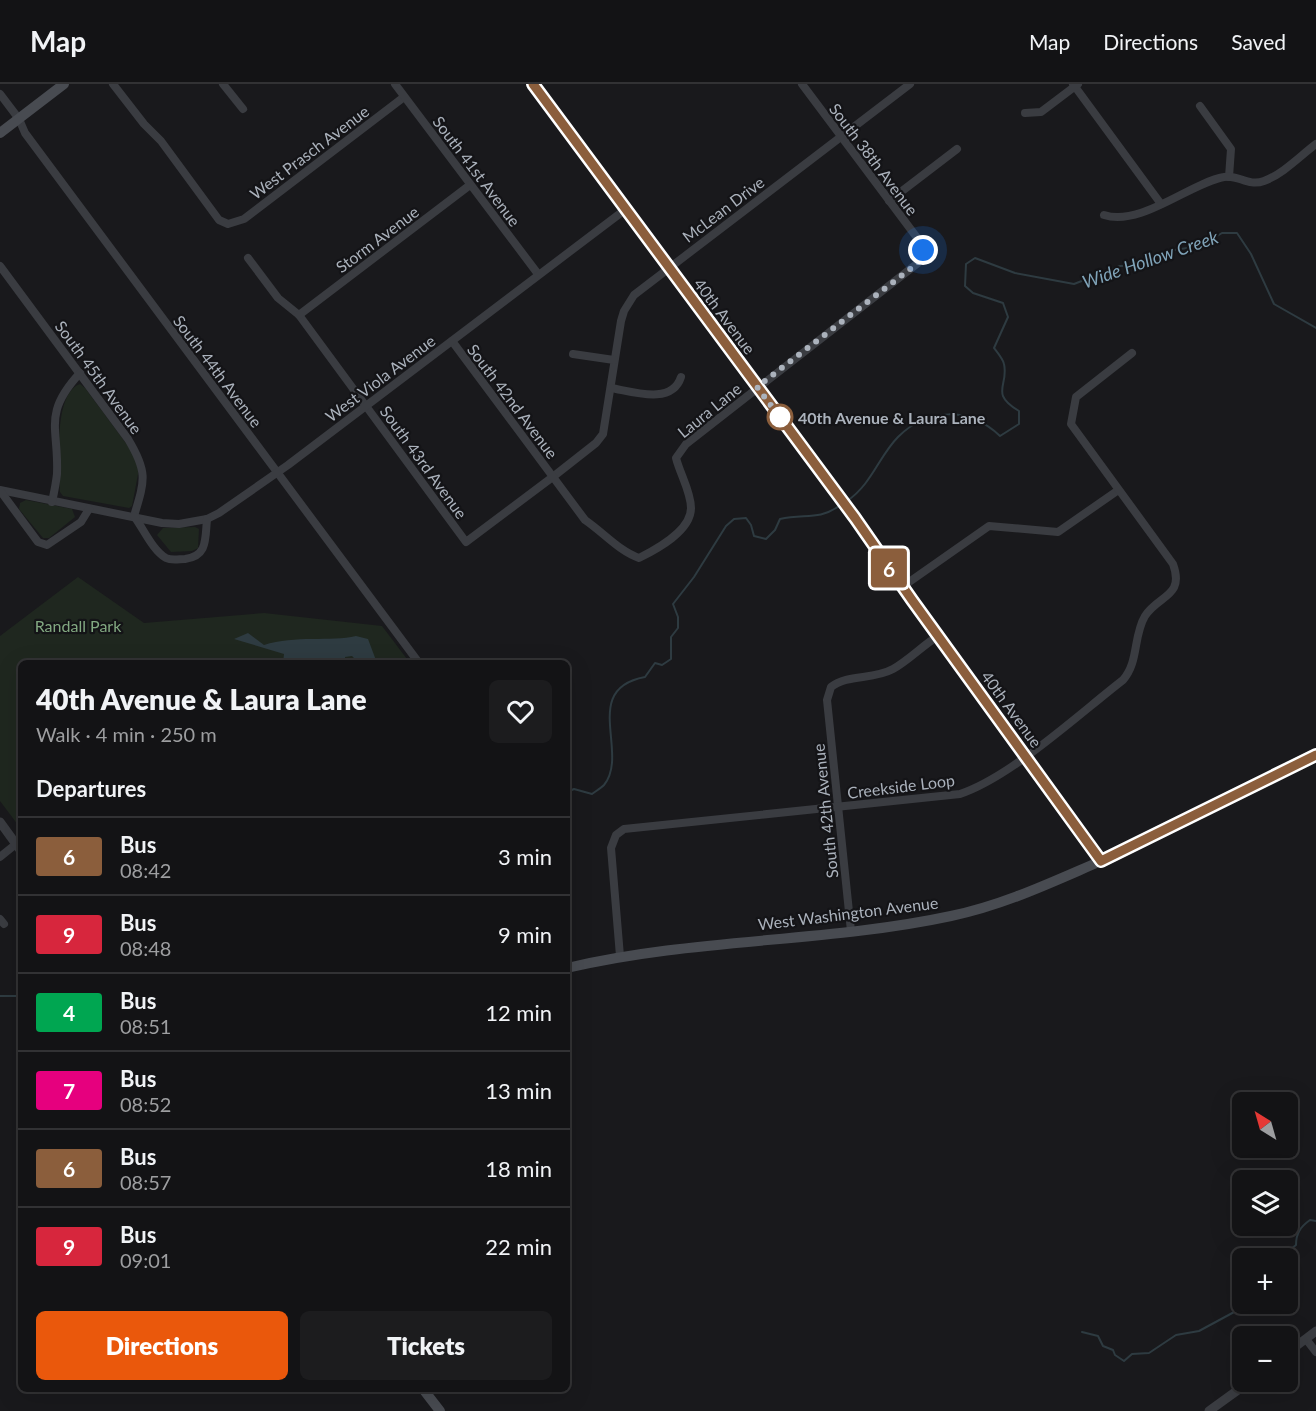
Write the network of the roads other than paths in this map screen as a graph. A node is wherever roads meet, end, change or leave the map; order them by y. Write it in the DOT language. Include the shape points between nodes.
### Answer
graph roads {
  1 [pos="64,84"];
  2 [pos="113,84"];
  3 [pos="223,84"];
  4 [pos="395,84"];
  5 [pos="533,84"];
  6 [pos="802,84"];
  7 [pos="910,84"];
  8 [pos="1075,85"];
  9 [pos="0,94"];
  10 [pos="404,97"];
  11 [pos="1200,106"];
  12 [pos="243,109"];
  13 [pos="1025,113"];
  14 [pos="19,118"];
  15 [pos="0,133"];
  16 [pos="841,137"];
  17 [pos="1316,144"];
  18 [pos="957,150"];
  19 [pos="1229,177"];
  20 [pos="470,185"];
  21 [pos="889,201"];
  22 [pos="1161,204"];
  23 [pos="626,209"];
  24 [pos="1104,215"];
  25 [pos="248,258"];
  26 [pos="0,266"];
  27 [pos="669,268"];
  28 [pos="538,274"];
  29 [pos="299,315"];
  30 [pos="452,341"];
  31 [pos="1132,353"];
  32 [pos="573,354"];
  33 [pos="614,360"];
  34 [pos="80,373"];
  35 [pos="681,377"];
  36 [pos="757,387"];
  37 [pos="611,388"];
  38 [pos="366,405"];
  39 [pos="277,471"];
  40 [pos="554,476"];
  41 [pos="1,491"];
  42 [pos="1117,491"];
  43 [pos="52,502"];
  44 [pos="89,509"];
  45 [pos="134,516"];
  46 [pos="207,519"];
  47 [pos="466,542"];
  48 [pos="902,587"];
  49 [pos="938,636"];
  50 [pos="416,660"];
  51 [pos="1316,755"];
  52 [pos="1026,756"];
  53 [pos="838,807"];
  54 [pos="0,822"];
  55 [pos="1168,828"];
  56 [pos="1147,839"];
  57 [pos="18,847"];
  58 [pos="18,848"];
  59 [pos="0,857"];
  60 [pos="1101,861"];
  61 [pos="851,931"];
  62 [pos="620,956"];
  63 [pos="570,967"];
  64 [pos="1316,1331"];
  65 [pos="1306,1339"];
  66 [pos="1298,1345"];
  67 [pos="1316,1352"];
  68 [pos="425,1392"];
  69 [pos="1235,1392"];
  70 [pos="440,1411"];
  71 [pos="1209,1411"];
  1 -- 14 [label="main road"];
  2 -- 10 [label="street, West Prasch Avenue" via="219,220 228,224 244,219"];
  3 -- 12 [label="street"];
  4 -- 10 [label="street, South 41st Avenue"];
  5 -- 23 [label="main road, 40th Avenue"];
  6 -- 16 [label="street, South 38th Avenue"];
  7 -- 16 [label="street, McLean Drive"];
  8 -- 13 [label="street" via="1041,112"];
  8 -- 22 [label="street"];
  9 -- 14 [label="street, South 44th Avenue"];
  10 -- 20 [label="street, South 41st Avenue"];
  11 -- 19 [label="street" via="1231,149"];
  14 -- 15 [label="main road"];
  14 -- 39 [label="street, South 44th Avenue" via="25,133"];
  16 -- 21 [label="street, South 38th Avenue"];
  16 -- 27 [label="street, McLean Drive"];
  17 -- 19 [label="street" via="1262,182"];
  18 -- 21 [label="street"];
  19 -- 22 [label="street"];
  20 -- 28 [label="street, South 41st Avenue"];
  20 -- 29 [label="street, Storm Avenue"];
  21 -- 36 [label="street, South 38th Avenue" via="923,250 918,263"];
  22 -- 24 [label="street" via="1122,218"];
  23 -- 27 [label="main road, 40th Avenue"];
  23 -- 28 [label="street, West Viola Avenue"];
  25 -- 29 [label="street, South 43rd Avenue" via="278,298"];
  26 -- 34 [label="street, South 45th Avenue"];
  27 -- 33 [label="street, McLean Drive" via="627,303"];
  27 -- 36 [label="main road, 40th Avenue"];
  28 -- 30 [label="street, West Viola Avenue"];
  29 -- 38 [label="street, South 43rd Avenue"];
  30 -- 38 [label="street, West Viola Avenue"];
  30 -- 40 [label="street, South 42nd Avenue"];
  31 -- 42 [label="street, Creekside Loop" via="1076,397 1072,408 1074,430"];
  32 -- 33 [label="street"];
  33 -- 37 [label="street, McLean Drive"];
  34 -- 43 [label="street" via="61,398 54,416 57,474"];
  34 -- 45 [label="street, South 45th Avenue" via="143,462 142,490"];
  35 -- 37 [label="street" via="678,386 668,393 652,395"];
  36 -- 40 [label="street, Laura Lane" via="686,444 676,459 691,509 686,523 659,549 639,558 624,553 585,520"];
  36 -- 48 [label="main road, 40th Avenue" via="842,499"];
  37 -- 40 [label="street, McLean Drive" via="603,434"];
  38 -- 39 [label="street, West Viola Avenue"];
  38 -- 47 [label="street, South 43rd Avenue"];
  39 -- 46 [label="street, West Viola Avenue"];
  39 -- 50 [label="street, South 44th Avenue"];
  40 -- 47 [label="street, McLean Drive"];
  41 -- 43 [label="street, West Viola Avenue"];
  41 -- 44 [label="street" via="38,542 47,546 81,522"];
  42 -- 48 [label="street" via="1058,532 989,526"];
  42 -- 52 [label="street, Creekside Loop" via="1173,564 1172,593 1145,616 1132,671"];
  43 -- 44 [label="street, West Viola Avenue"];
  44 -- 45 [label="street, West Viola Avenue"];
  45 -- 46 [label="street, West Viola Avenue" via="162,524"];
  45 -- 46 [label="street" via="163,556 172,560 201,553"];
  48 -- 49 [label="main road, 40th Avenue"];
  49 -- 52 [label="main road, 40th Avenue"];
  49 -- 53 [label="street, South 42th Avenue" via="893,669 844,680 831,687 827,700"];
  51 -- 55 [label="main road, West Washington Avenue"];
  52 -- 53 [label="street, Creekside Loop" via="973,790 960,794"];
  52 -- 60 [label="main road, 40th Avenue"];
  53 -- 61 [label="street, South 42th Avenue"];
  53 -- 62 [label="street, Creekside Loop" via="624,829 616,835 611,848"];
  54 -- 57 [label="street"];
  55 -- 56 [label="main road, West Washington Avenue"];
  56 -- 60 [label="main road, West Washington Avenue"];
  58 -- 59 [label="street"];
  60 -- 61 [label="main road, West Washington Avenue" via="1020,896 953,916"];
  61 -- 62 [label="main road, West Washington Avenue"];
  62 -- 63 [label="main road, West Washington Avenue"];
  64 -- 65 [label="street"];
  65 -- 66 [label="street"];
  65 -- 67 [label="street"];
  68 -- 70 [label="main road"];
  69 -- 71 [label="street"];
}
